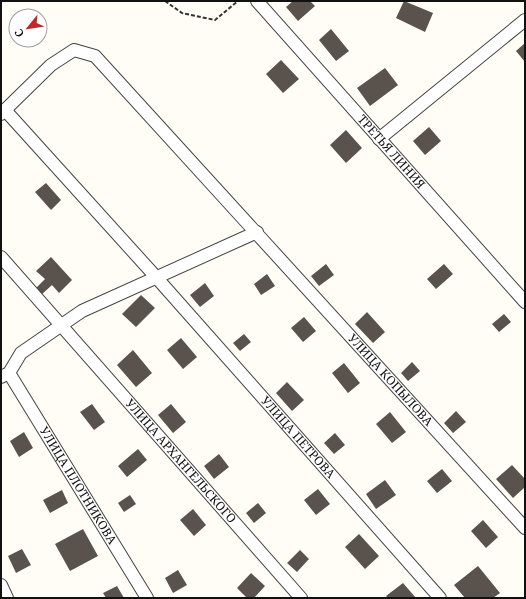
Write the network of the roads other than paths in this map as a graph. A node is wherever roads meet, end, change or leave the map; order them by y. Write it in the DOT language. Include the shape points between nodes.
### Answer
graph roads {
  1 [pos="257,1"];
  2 [pos="525,20"];
  3 [pos="3,112"];
  4 [pos="379,139"];
  5 [pos="257,232"];
  6 [pos="1,258"];
  7 [pos="156,277"];
  8 [pos="525,302"];
  9 [pos="61,325"];
  10 [pos="5,375"];
  11 [pos="525,528"];
  12 [pos="1,585"];
  13 [pos="7,598"];
  14 [pos="147,598"];
  15 [pos="301,598"];
  16 [pos="440,598"];
  1 -- 4 [label="street, ТРЕТЬЯ ЛИНИЯ"];
  2 -- 4 [label="street"];
  3 -- 5 [label="street, УЛИЦА КОПЫЛОВА" via="51,65 74,50 95,56"];
  3 -- 7 [label="street, УЛИЦА ПЕТРОВА"];
  4 -- 8 [label="street, ТРЕТЬЯ ЛИНИЯ"];
  5 -- 7 [label="street"];
  5 -- 11 [label="street, УЛИЦА КОПЫЛОВА"];
  6 -- 9 [label="street, УЛИЦА АРХАНГЕЛЬСКОГО"];
  7 -- 9 [label="street" via="82,311"];
  7 -- 16 [label="street, УЛИЦА ПЕТРОВА"];
  9 -- 10 [label="street" via="21,353"];
  9 -- 15 [label="street, УЛИЦА АРХАНГЕЛЬСКОГО"];
  10 -- 14 [label="street, УЛИЦА ПЛОТНИКОВА"];
  12 -- 13 [label="street"];
}
